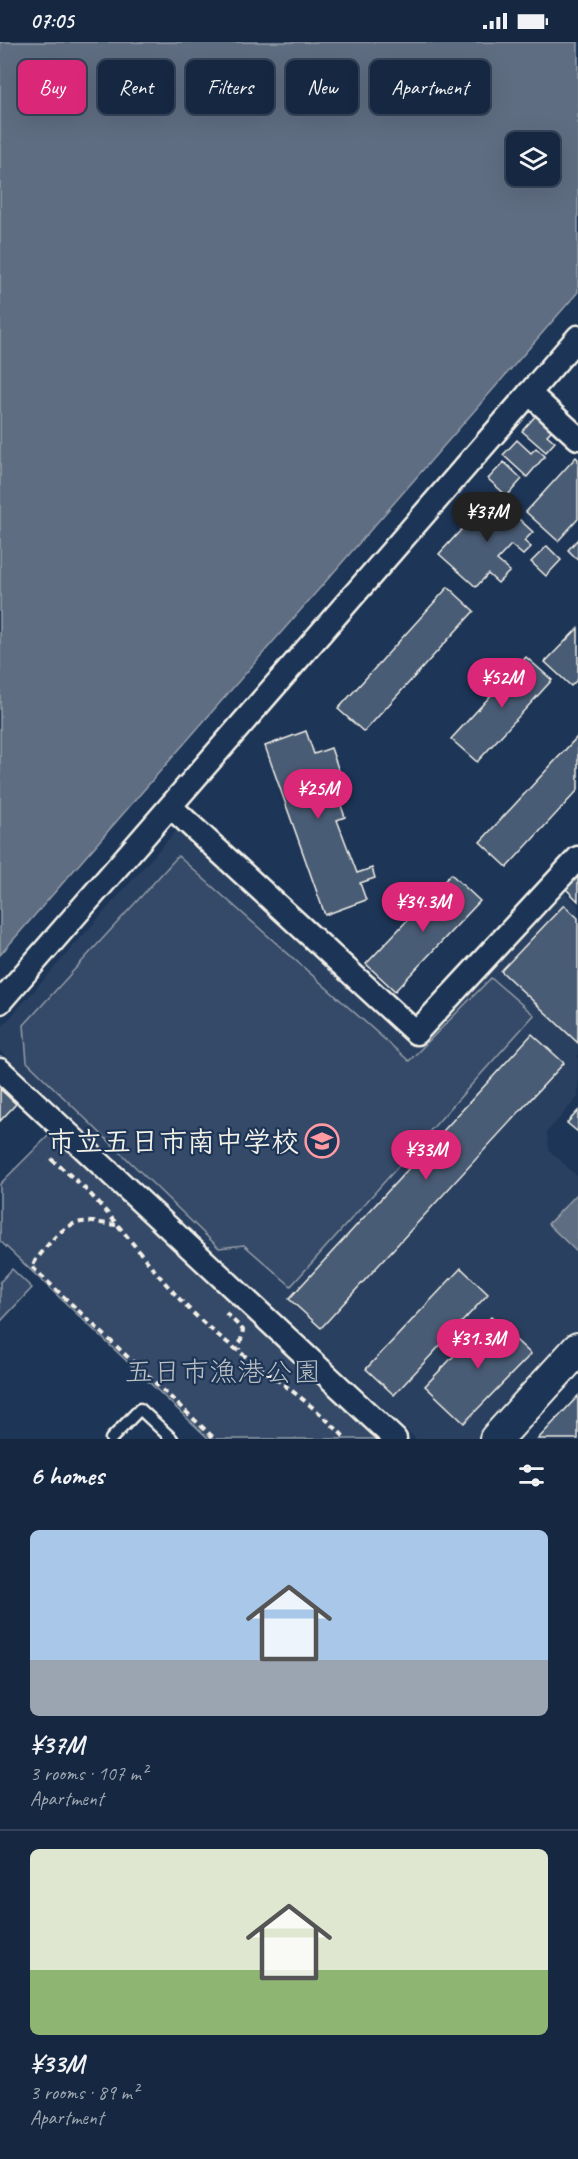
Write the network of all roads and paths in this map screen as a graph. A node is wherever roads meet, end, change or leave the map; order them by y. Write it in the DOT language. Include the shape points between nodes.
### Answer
graph roads {
  1 [pos="578,337"];
  2 [pos="529,393"];
  3 [pos="578,438"];
  4 [pos="171,807"];
  5 [pos="578,858"];
  6 [pos="0,1002"];
  7 [pos="0,1070"];
  8 [pos="51,1159"];
  9 [pos="116,1225"];
  10 [pos="578,1349"];
  11 [pos="111,1439"];
  12 [pos="172,1439"];
  13 [pos="215,1439"];
  14 [pos="346,1439"];
  15 [pos="395,1439"];
  16 [pos="495,1439"];
  1 -- 2 [label="street"];
  2 -- 3 [label="street"];
  2 -- 4 [label="street"];
  4 -- 5 [label="street" via="416,1033"];
  4 -- 6 [label="street"];
  7 -- 15 [label="street"];
  8 -- 9 [label="path" via="82,1186"];
  9 -- 13 [label="path" via="71,1225 31,1266"];
  9 -- 14 [label="path" via="150,1267 216,1334 297,1394"];
  10 -- 16 [label="street"];
  11 -- 12 [label="lane" via="140,1409"];
}
